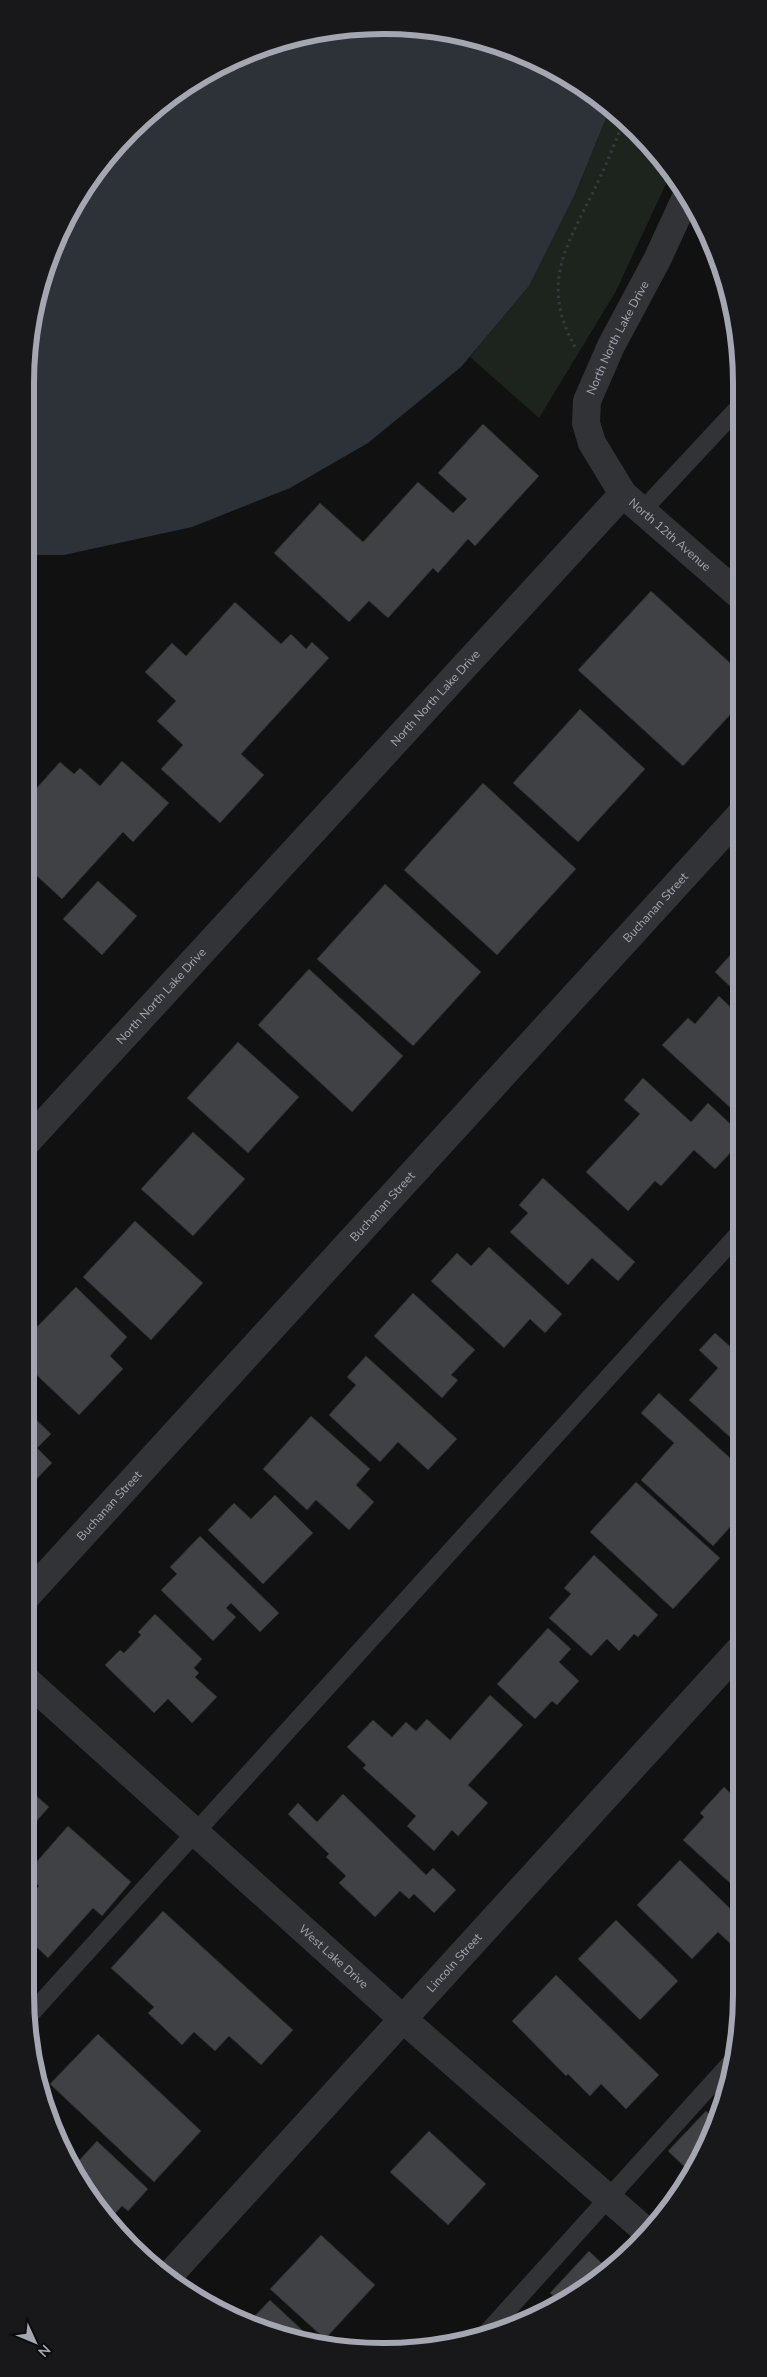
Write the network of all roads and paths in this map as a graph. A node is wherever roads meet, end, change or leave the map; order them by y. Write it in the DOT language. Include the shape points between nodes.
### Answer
graph roads {
  1 [pos="621,127"];
  2 [pos="683,204"];
  3 [pos="595,382"];
  4 [pos="733,412"];
  5 [pos="633,503"];
  6 [pos="733,591"];
  7 [pos="733,823"];
  8 [pos="34,1135"];
  9 [pos="733,1240"];
  10 [pos="34,1588"];
  11 [pos="733,1657"];
  12 [pos="34,1687"];
  13 [pos="195,1832"];
  14 [pos="34,2010"];
  15 [pos="404,2020"];
  16 [pos="725,2069"];
  17 [pos="608,2198"];
  18 [pos="643,2228"];
  19 [pos="172,2272"];
  20 [pos="493,2326"];
  1 -- 3 [label="path" via="563,252 558,280 564,328"];
  2 -- 3 [label="street, North North Lake Drive"];
  3 -- 5 [label="street, North North Lake Drive" via="587,401 586,423 592,443"];
  4 -- 5 [label="lane"];
  5 -- 6 [label="street, North 12th Avenue"];
  5 -- 8 [label="street, North North Lake Drive"];
  7 -- 10 [label="street, Buchanan Street"];
  9 -- 13 [label="lane"];
  11 -- 15 [label="street, Lincoln Street"];
  12 -- 13 [label="street, West Lake Drive"];
  13 -- 14 [label="lane"];
  13 -- 15 [label="street, West Lake Drive"];
  15 -- 17 [label="street, West Lake Drive"];
  15 -- 19 [label="street, Lincoln Street"];
  16 -- 17 [label="lane"];
  17 -- 18 [label="street, West Lake Drive"];
  17 -- 20 [label="lane"];
}
